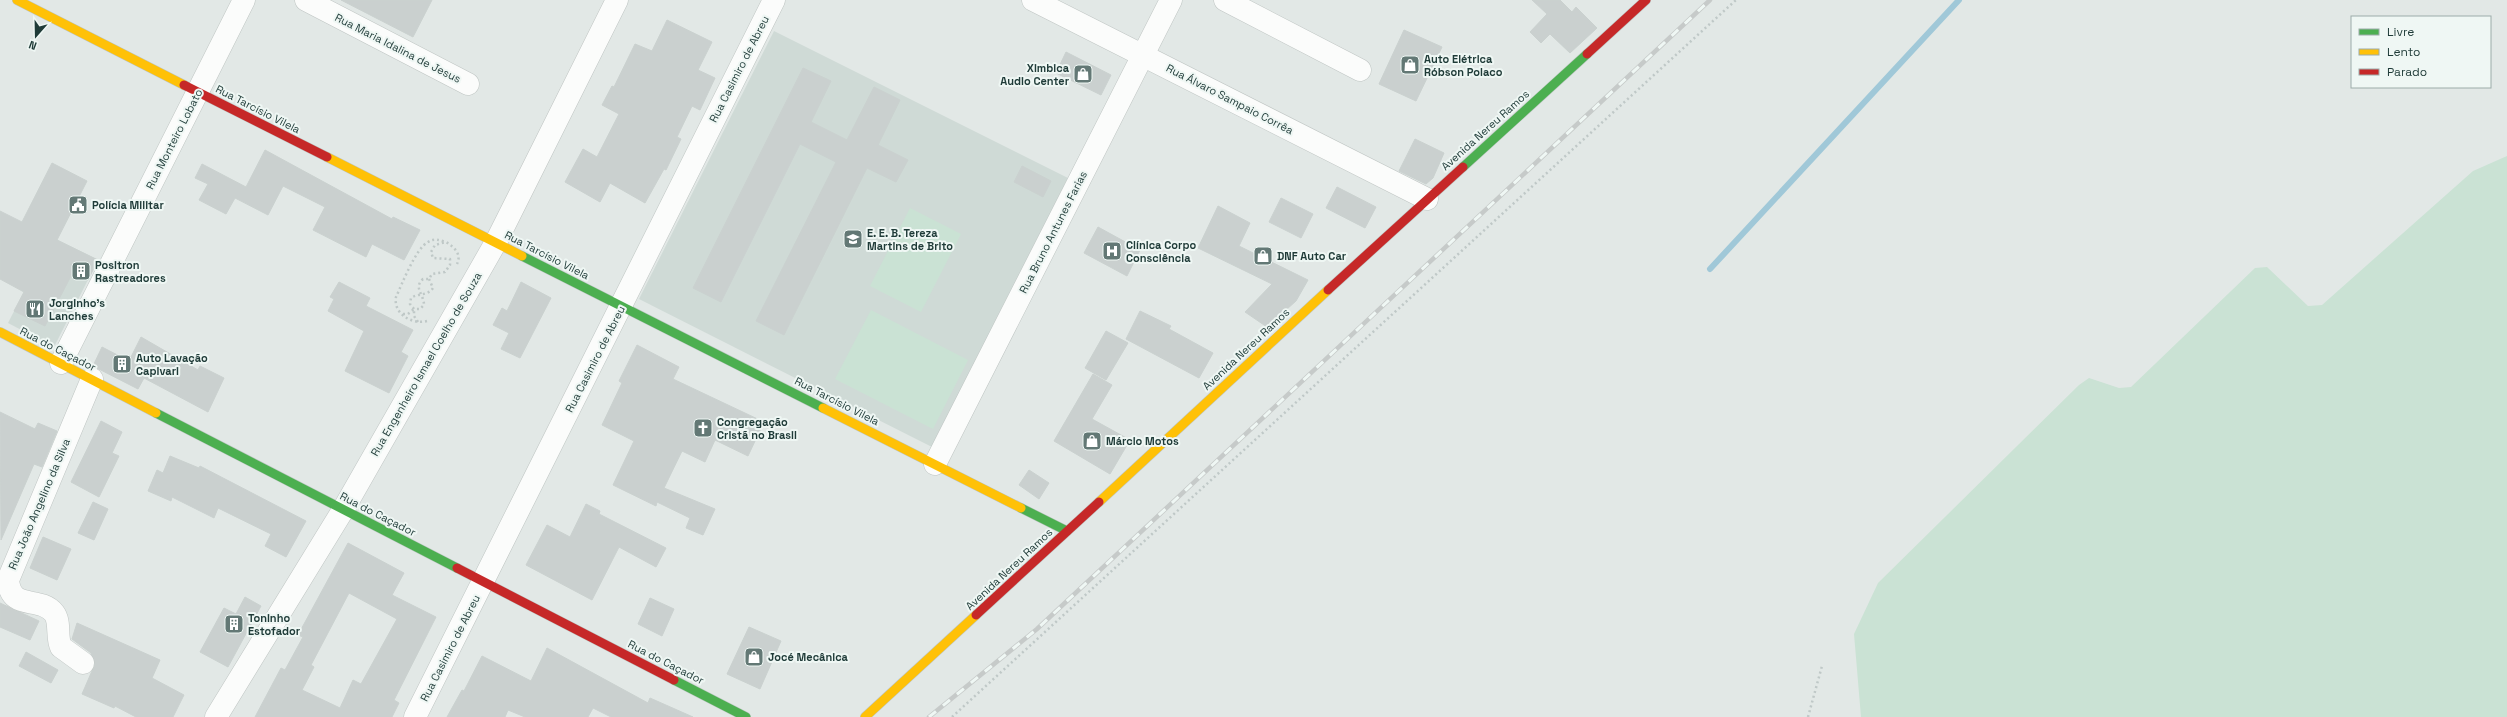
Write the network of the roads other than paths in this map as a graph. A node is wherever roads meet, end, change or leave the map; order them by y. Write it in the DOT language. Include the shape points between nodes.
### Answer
graph roads {
  1 [pos="17,0"];
  2 [pos="244,0"];
  3 [pos="306,0"];
  4 [pos="616,0"];
  5 [pos="774,0"];
  6 [pos="1033,0"];
  7 [pos="1171,0"];
  8 [pos="1226,0"];
  9 [pos="1646,0"];
  10 [pos="1143,56"];
  11 [pos="1360,70"];
  12 [pos="468,84"];
  13 [pos="198,92"];
  14 [pos="1427,199"];
  15 [pos="496,242"];
  16 [pos="621,305"];
  17 [pos="0,332"];
  18 [pos="61,363"];
  19 [pos="92,379"];
  20 [pos="935,464"];
  21 [pos="343,510"];
  22 [pos="1067,531"];
  23 [pos="483,582"];
  24 [pos="83,663"];
  25 [pos="216,717"];
  26 [pos="415,717"];
  27 [pos="746,717"];
  28 [pos="866,717"];
  1 -- 13 [label="street, Rua Tarcísio Vilela"];
  2 -- 13 [label="street, Rua Monteiro Lobato"];
  3 -- 12 [label="street, Rua Maria Idalina de Jesus"];
  4 -- 15 [label="street, Rua Engenheiro Ismael Coelho de Souza"];
  5 -- 16 [label="street, Rua Casimiro de Abreu"];
  6 -- 10 [label="street, Rua Álvaro Sampaio Corrêa"];
  7 -- 10 [label="street, Rua Bruno Antunes Farias"];
  8 -- 11 [label="street"];
  9 -- 14 [label="street, Avenida Nereu Ramos"];
  10 -- 14 [label="street, Rua Álvaro Sampaio Corrêa"];
  10 -- 20 [label="street, Rua Bruno Antunes Farias"];
  13 -- 15 [label="street, Rua Tarcísio Vilela"];
  13 -- 18 [label="street, Rua Monteiro Lobato"];
  14 -- 22 [label="street, Avenida Nereu Ramos"];
  15 -- 16 [label="street, Rua Tarcísio Vilela"];
  15 -- 21 [label="street, Rua Engenheiro Ismael Coelho de Souza"];
  16 -- 20 [label="street, Rua Tarcísio Vilela"];
  16 -- 23 [label="street, Rua Casimiro de Abreu"];
  17 -- 18 [label="street, Rua do Caçador"];
  18 -- 19 [label="street, Rua do Caçador"];
  19 -- 21 [label="street, Rua do Caçador"];
  19 -- 24 [label="street, Rua João Angelino da Silva" via="8,580 9,590 15,598 54,613 61,647"];
  20 -- 22 [label="street, Rua Tarcísio Vilela"];
  21 -- 23 [label="street, Rua do Caçador"];
  21 -- 25 [label="street, Rua Engenheiro Ismael Coelho de Souza"];
  22 -- 28 [label="street, Avenida Nereu Ramos"];
  23 -- 26 [label="street, Rua Casimiro de Abreu"];
  23 -- 27 [label="street, Rua do Caçador"];
}
